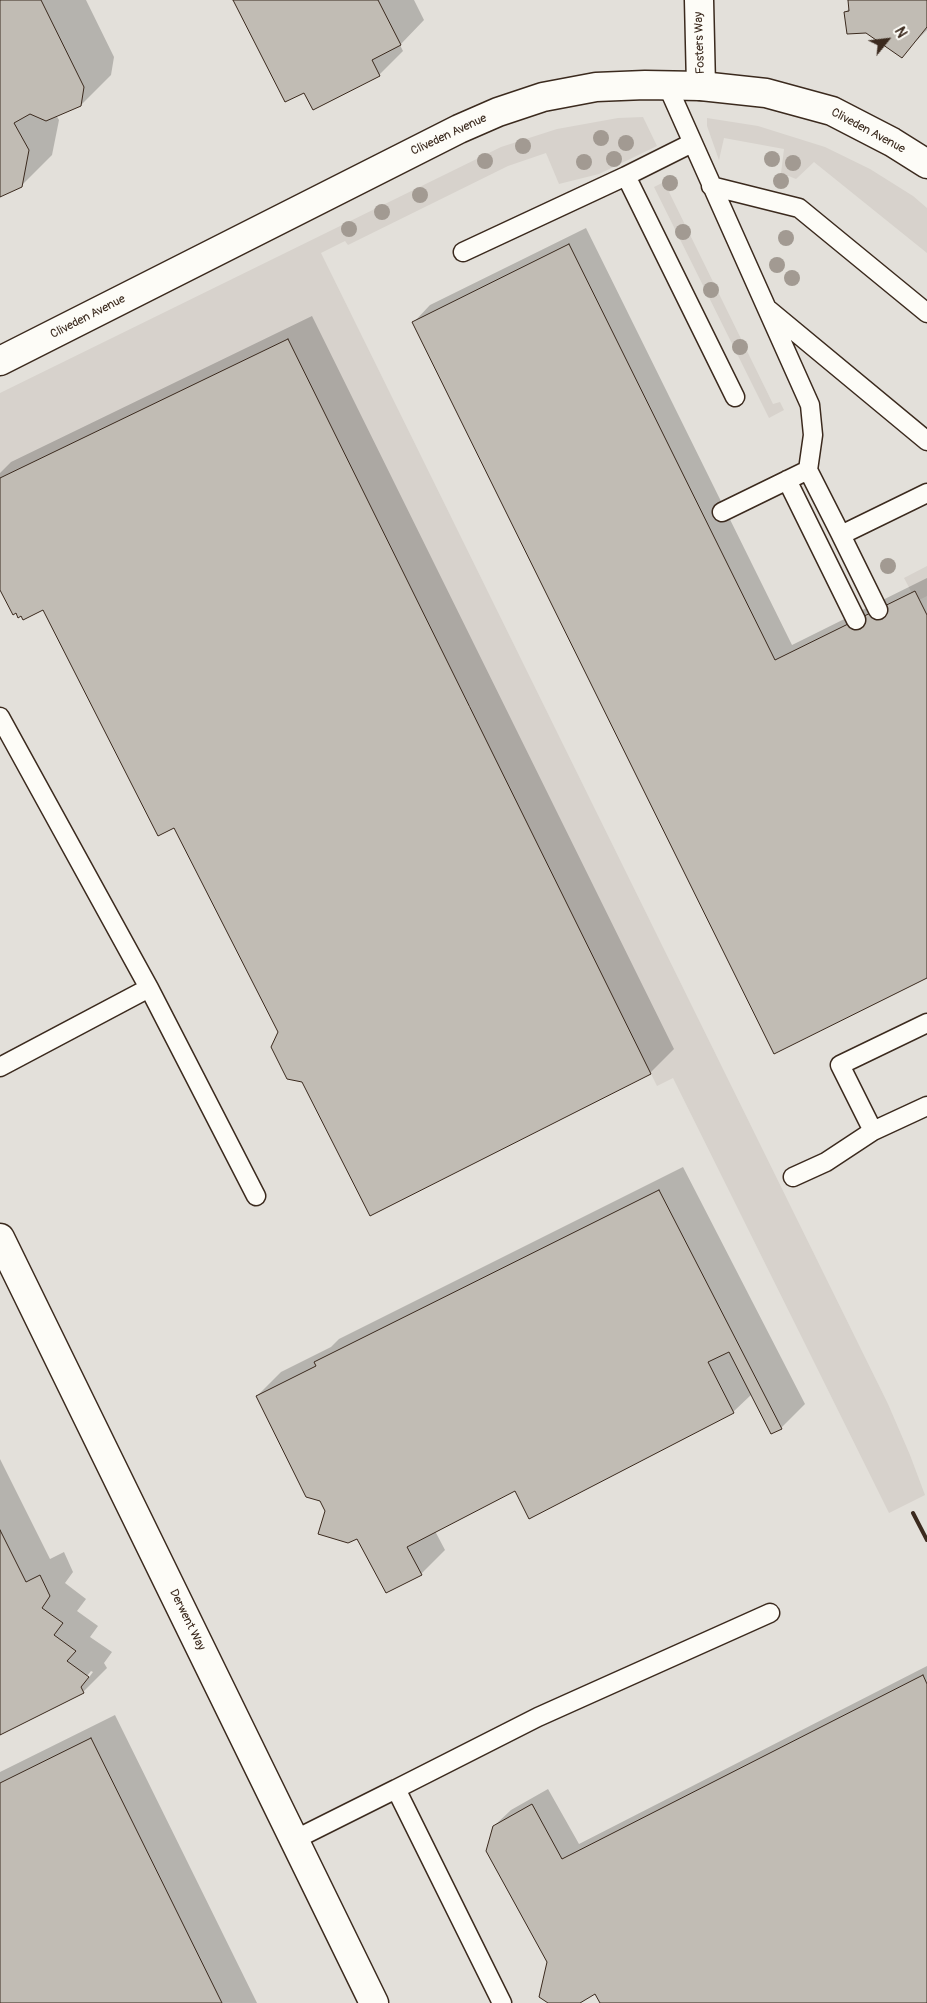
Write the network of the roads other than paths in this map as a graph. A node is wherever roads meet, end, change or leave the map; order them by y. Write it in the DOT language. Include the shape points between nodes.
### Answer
graph roads {
  1 [pos="699,0"];
  2 [pos="667,85"];
  3 [pos="702,86"];
  4 [pos="692,143"];
  5 [pos="927,164"];
  6 [pos="626,176"];
  7 [pos="711,186"];
  8 [pos="462,252"];
  9 [pos="766,308"];
  10 [pos="927,313"];
  11 [pos="0,361"];
  12 [pos="735,397"];
  13 [pos="927,441"];
  14 [pos="808,470"];
  15 [pos="787,480"];
  16 [pos="927,493"];
  17 [pos="722,512"];
  18 [pos="841,535"];
  19 [pos="878,610"];
  20 [pos="856,620"];
  21 [pos="0,717"];
  22 [pos="148,988"];
  23 [pos="927,1024"];
  24 [pos="0,1067"];
  25 [pos="927,1106"];
  26 [pos="873,1131"];
  27 [pos="793,1177"];
  28 [pos="256,1196"];
  29 [pos="0,1238"];
  30 [pos="770,1613"];
  31 [pos="396,1788"];
  32 [pos="294,1840"];
  33 [pos="374,2003"];
  34 [pos="502,2003"];
  1 -- 3 [label="street, Fosters Way"];
  2 -- 3 [label="street, Cliveden Avenue"];
  2 -- 4 [label="lane"];
  2 -- 11 [label="street, Cliveden Avenue" via="596,87 543,97 459,128"];
  3 -- 5 [label="street, Cliveden Avenue" via="766,93 832,111"];
  4 -- 6 [label="lane"];
  4 -- 7 [label="lane"];
  6 -- 8 [label="lane"];
  6 -- 12 [label="lane"];
  7 -- 9 [label="lane"];
  7 -- 10 [label="lane" via="799,208"];
  9 -- 13 [label="lane"];
  9 -- 14 [label="lane" via="810,405 813,435"];
  14 -- 15 [label="lane"];
  14 -- 18 [label="lane"];
  15 -- 17 [label="lane"];
  15 -- 20 [label="lane"];
  16 -- 18 [label="lane"];
  18 -- 19 [label="lane"];
  21 -- 22 [label="lane"];
  22 -- 24 [label="lane"];
  22 -- 28 [label="lane"];
  23 -- 26 [label="lane" via="840,1065"];
  25 -- 26 [label="lane"];
  26 -- 27 [label="lane" via="826,1162"];
  29 -- 32 [label="street, Derwent Way"];
  30 -- 31 [label="lane" via="538,1717"];
  31 -- 32 [label="lane"];
  31 -- 34 [label="lane"];
  32 -- 33 [label="street, Derwent Way"];
}
